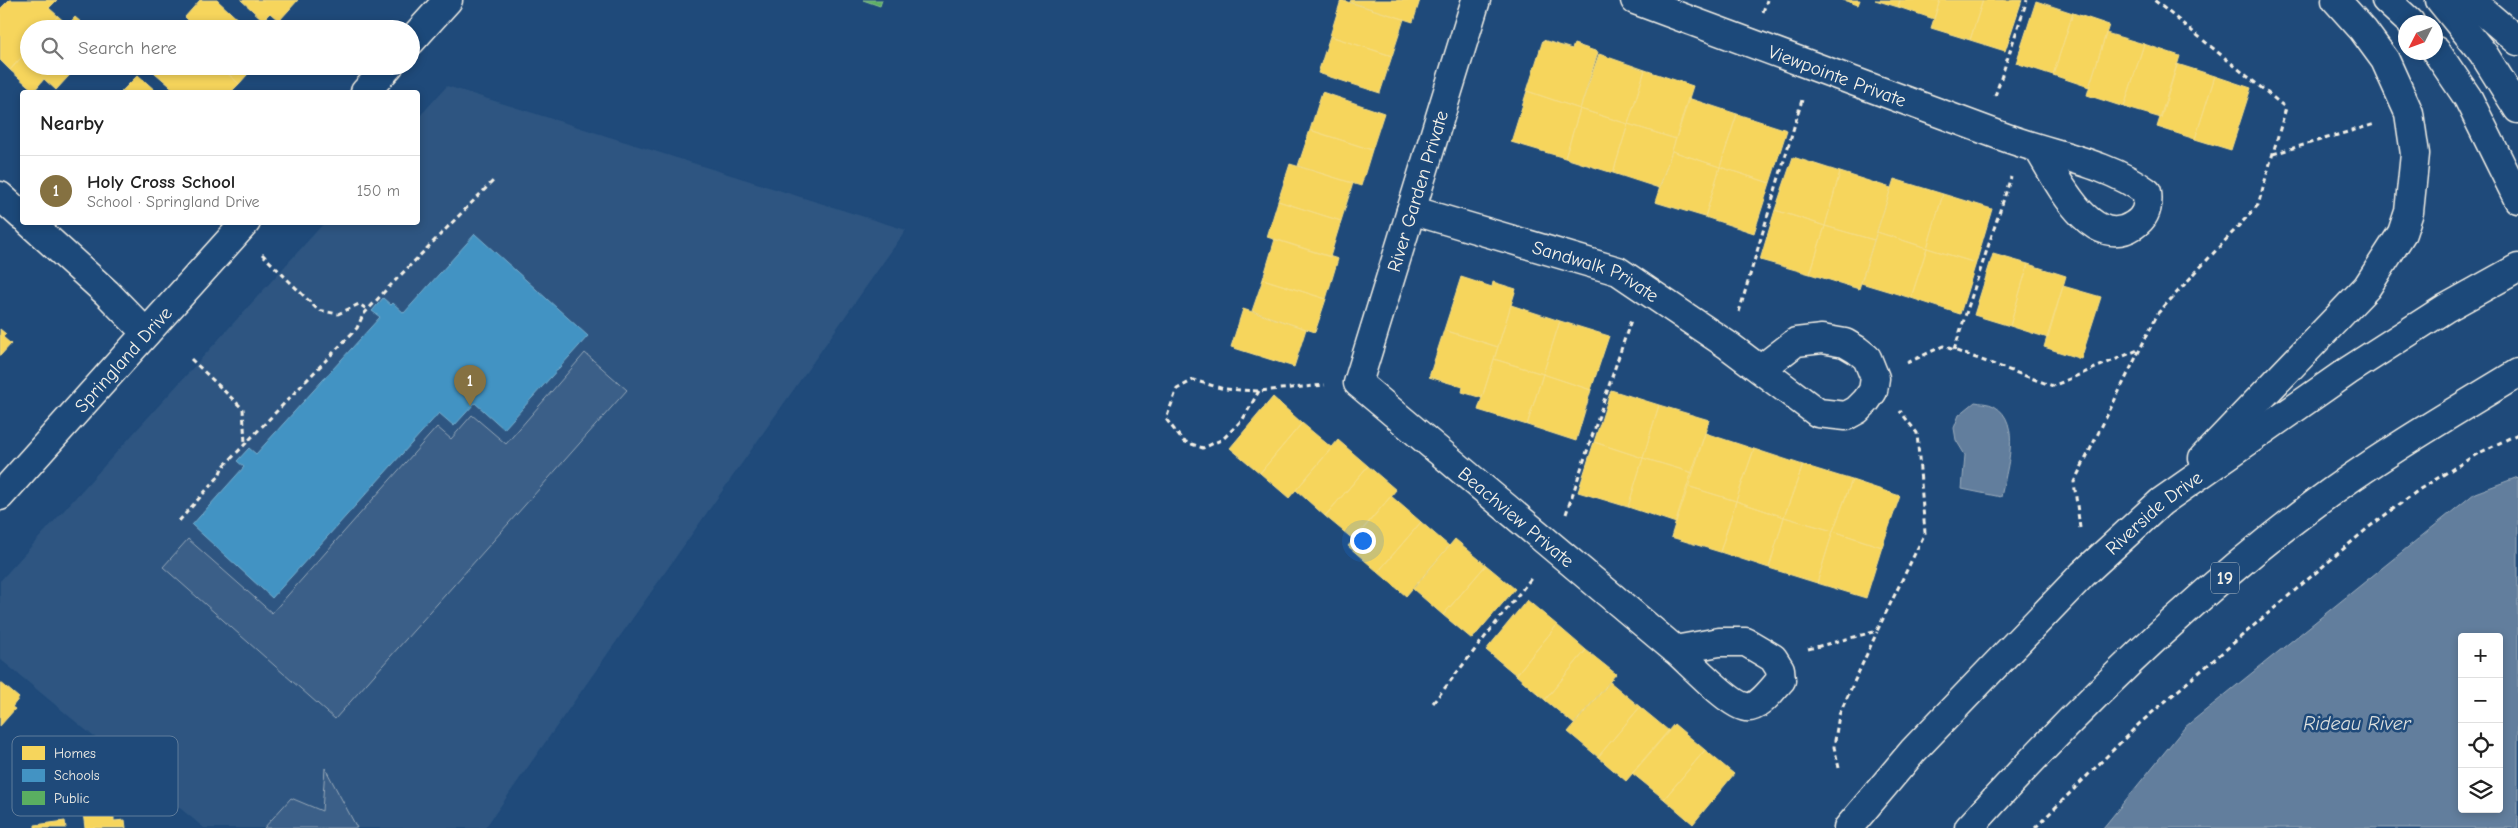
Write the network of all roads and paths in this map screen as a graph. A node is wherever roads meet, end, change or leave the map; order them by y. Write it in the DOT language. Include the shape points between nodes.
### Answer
graph roads {
  1 [pos="448,0"];
  2 [pos="1476,0"];
  3 [pos="1636,0"];
  4 [pos="2027,0"];
  5 [pos="2154,0"];
  6 [pos="2336,0"];
  7 [pos="2386,0"];
  8 [pos="2440,0"];
  9 [pos="2470,0"];
  10 [pos="2402,15"];
  11 [pos="420,31"];
  12 [pos="2518,41"];
  13 [pos="2442,60"];
  14 [pos="1813,66"];
  15 [pos="381,75"];
  16 [pos="367,90"];
  17 [pos="2518,109"];
  18 [pos="2380,123"];
  19 [pos="1984,130"];
  20 [pos="2030,147"];
  21 [pos="2273,154"];
  22 [pos="494,180"];
  23 [pos="0,196"];
  24 [pos="2518,199"];
  25 [pos="1411,210"];
  26 [pos="20,214"];
  27 [pos="32,225"];
  28 [pos="243,227"];
  29 [pos="2518,268"];
  30 [pos="1642,286"];
  31 [pos="368,310"];
  32 [pos="146,334"];
  33 [pos="1729,346"];
  34 [pos="2141,348"];
  35 [pos="1954,350"];
  36 [pos="191,359"];
  37 [pos="1761,369"];
  38 [pos="2518,373"];
  39 [pos="1875,378"];
  40 [pos="1358,383"];
  41 [pos="1259,391"];
  42 [pos="2518,434"];
  43 [pos="245,443"];
  44 [pos="0,496"];
  45 [pos="2161,502"];
  46 [pos="179,521"];
  47 [pos="1553,550"];
  48 [pos="2084,574"];
  49 [pos="1877,631"];
  50 [pos="1675,650"];
  51 [pos="1773,658"];
  52 [pos="1433,703"];
  53 [pos="1839,768"];
  54 [pos="1848,828"];
  55 [pos="1969,828"];
  56 [pos="2035,828"];
  1 -- 11 [label="street"];
  2 -- 25 [label="street, River Garden Private"];
  3 -- 14 [label="street, Viewpointe Private"];
  4 -- 19 [label="path"];
  5 -- 21 [label="path" via="2286,108"];
  6 -- 45 [label="street" via="2385,60 2409,113 2415,154 2409,212 2402,232 2367,287"];
  7 -- 10 [label="street"];
  8 -- 17 [label="street" via="2483,53"];
  9 -- 12 [label="street"];
  13 -- 24 [label="street" via="2468,98"];
  14 -- 19 [label="street, Viewpointe Private"];
  14 -- 33 [label="path"];
  15 -- 16 [label="street"];
  18 -- 21 [label="path"];
  19 -- 20 [label="street, Viewpointe Private"];
  20 -- 35 [label="path"];
  21 -- 34 [label="path" via="2258,206 2158,313"];
  22 -- 31 [label="path"];
  23 -- 26 [label="street"];
  25 -- 30 [label="street, Sandwalk Private" via="1618,271"];
  25 -- 40 [label="street, River Garden Private"];
  27 -- 32 [label="street" via="107,293"];
  28 -- 31 [label="path" via="318,310 338,314 359,304"];
  28 -- 32 [label="street, Springland Drive"];
  29 -- 45 [label="street, Riverside Drive" via="2446,308 2348,371"];
  30 -- 33 [label="street, Sandwalk Private"];
  30 -- 47 [label="path"];
  31 -- 43 [label="path" via="357,328"];
  32 -- 44 [label="street, Springland Drive"];
  33 -- 37 [label="street, Sandwalk Private"];
  34 -- 35 [label="path" via="2053,386"];
  34 -- 48 [label="path" via="2074,482"];
  35 -- 39 [label="path" via="1943,346"];
  36 -- 43 [label="path" via="243,409"];
  37 -- 39 [label="street" via="1796,342 1822,338 1857,350 1867,358"];
  37 -- 39 [label="street, Sandwalk Private" via="1818,413 1831,416 1846,416 1857,410 1873,391"];
  38 -- 55 [label="street, 19" via="2347,480 2260,547 2086,704"];
  39 -- 49 [label="path" via="1916,433 1926,533"];
  40 -- 41 [label="path"];
  40 -- 47 [label="street, Beachview Private"];
  41 -- 41 [label="path" via="1224,389 1193,380 1177,389 1166,419 1183,441 1203,448 1223,439 1243,419"];
  42 -- 56 [label="path" via="2477,454 2420,489 2369,527 2147,717"];
  43 -- 46 [label="path"];
  45 -- 48 [label="street, Riverside Drive"];
  47 -- 50 [label="street, Beachview Private"];
  47 -- 52 [label="path"];
  48 -- 54 [label="street, Riverside Drive" via="1913,751"];
  49 -- 51 [label="path"];
  49 -- 53 [label="path" via="1839,715 1834,747"];
  50 -- 51 [label="street" via="1737,640"];
  50 -- 51 [label="street, Beachview Private" via="1731,700 1746,707 1756,706 1781,680 1780,669"];
}
